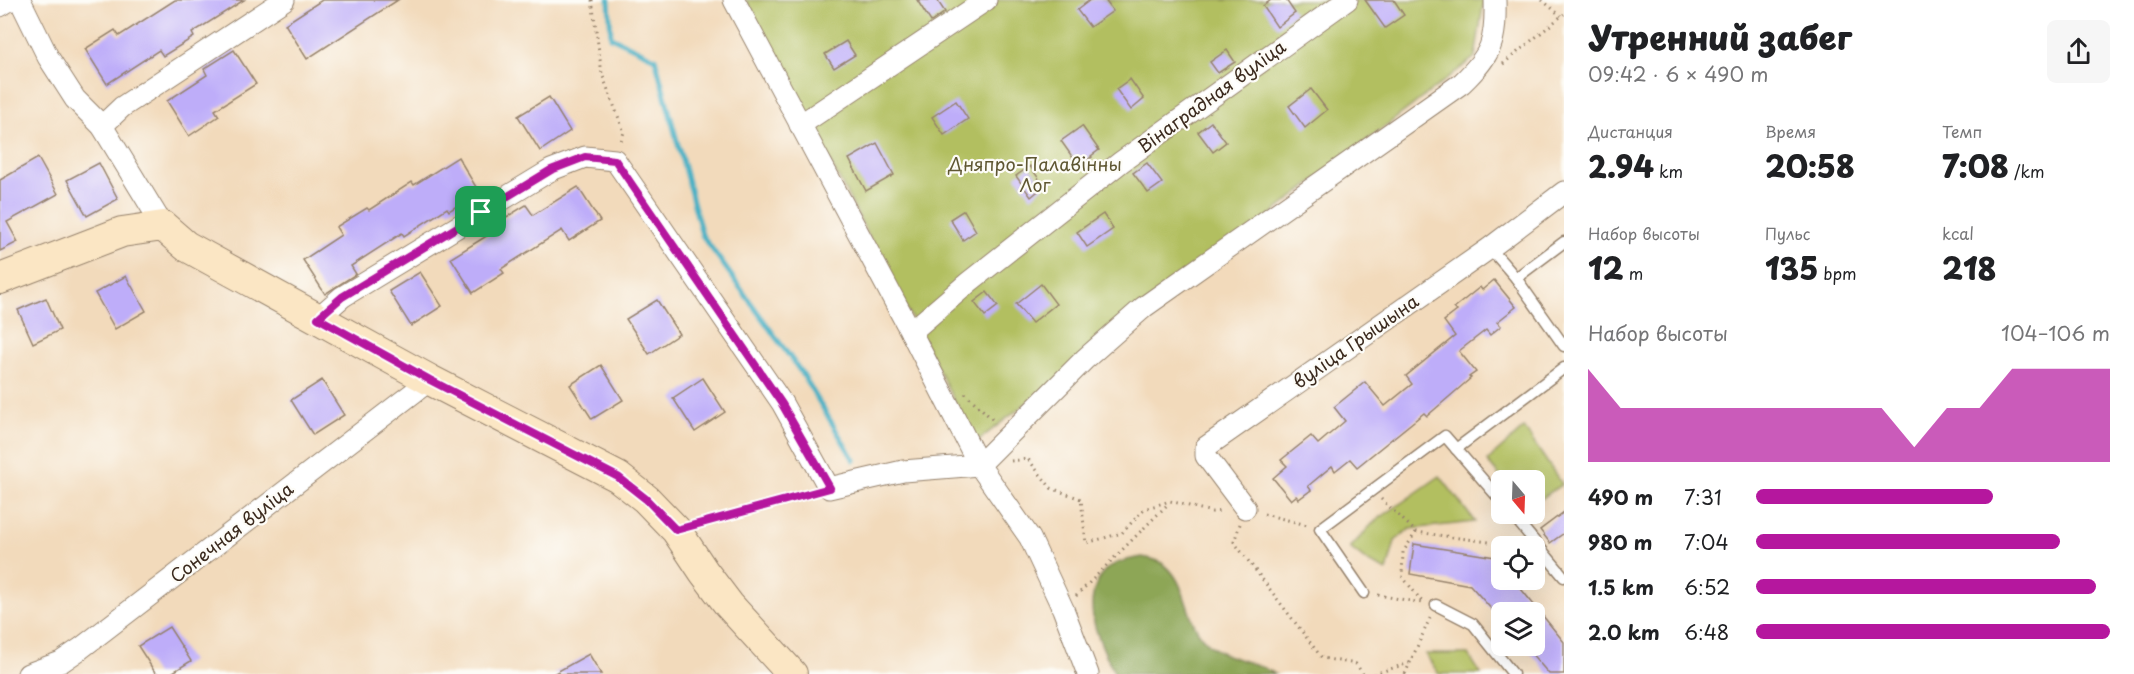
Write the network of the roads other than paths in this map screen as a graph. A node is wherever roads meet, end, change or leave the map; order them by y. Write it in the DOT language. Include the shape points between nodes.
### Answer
graph roads {
  1 [pos="10,0"];
  2 [pos="20,0"];
  3 [pos="284,0"];
  4 [pos="734,0"];
  5 [pos="986,0"];
  6 [pos="1347,0"];
  7 [pos="1495,0"];
  8 [pos="0,6"];
  9 [pos="800,125"];
  10 [pos="102,126"];
  11 [pos="1564,192"];
  12 [pos="163,226"];
  13 [pos="1564,242"];
  14 [pos="1490,248"];
  15 [pos="1516,278"];
  16 [pos="0,279"];
  17 [pos="318,318"];
  18 [pos="911,332"];
  19 [pos="1564,346"];
  20 [pos="1564,368"];
  21 [pos="430,380"];
  22 [pos="1456,449"];
  23 [pos="979,465"];
  24 [pos="1491,489"];
  25 [pos="1245,508"];
  26 [pos="1520,524"];
  27 [pos="1564,577"];
  28 [pos="1364,593"];
  29 [pos="1436,605"];
  30 [pos="28,674"];
  31 [pos="792,674"];
  32 [pos="1088,674"];
  33 [pos="1513,674"];
  1 -- 8 [label="street"];
  2 -- 10 [label="street" via="48,57 75,99"];
  3 -- 10 [label="street" via="122,106"];
  4 -- 9 [label="street"];
  5 -- 9 [label="street"];
  6 -- 18 [label="street, Вінаградная вуліца" via="1121,162"];
  7 -- 23 [label="street" via="1493,42 1483,62 1462,83 1144,307 1085,359"];
  9 -- 18 [label="street"];
  10 -- 12 [label="street"];
  11 -- 14 [label="street, вуліца Грышына"];
  12 -- 16 [label="street" via="122,232"];
  12 -- 17 [label="street" via="186,246"];
  13 -- 15 [label="lane"];
  14 -- 15 [label="lane"];
  14 -- 25 [label="street, вуліца Грышына" via="1206,447 1206,456"];
  15 -- 19 [label="lane"];
  17 -- 21 [label="street"];
  17 -- 23 [label="street" via="342,297 551,170 585,157 615,160 782,404 830,488 903,471"];
  18 -- 23 [label="street"];
  20 -- 22 [label="lane"];
  21 -- 30 [label="street, Сонечная вуліца" via="80,649 61,662"];
  21 -- 31 [label="street" via="618,477 646,499 676,530 729,605"];
  22 -- 24 [label="lane"];
  22 -- 28 [label="lane" via="1445,436 1320,529"];
  23 -- 32 [label="street" via="1030,538"];
  26 -- 27 [label="lane"];
  29 -- 33 [label="lane" via="1473,624"];
}
